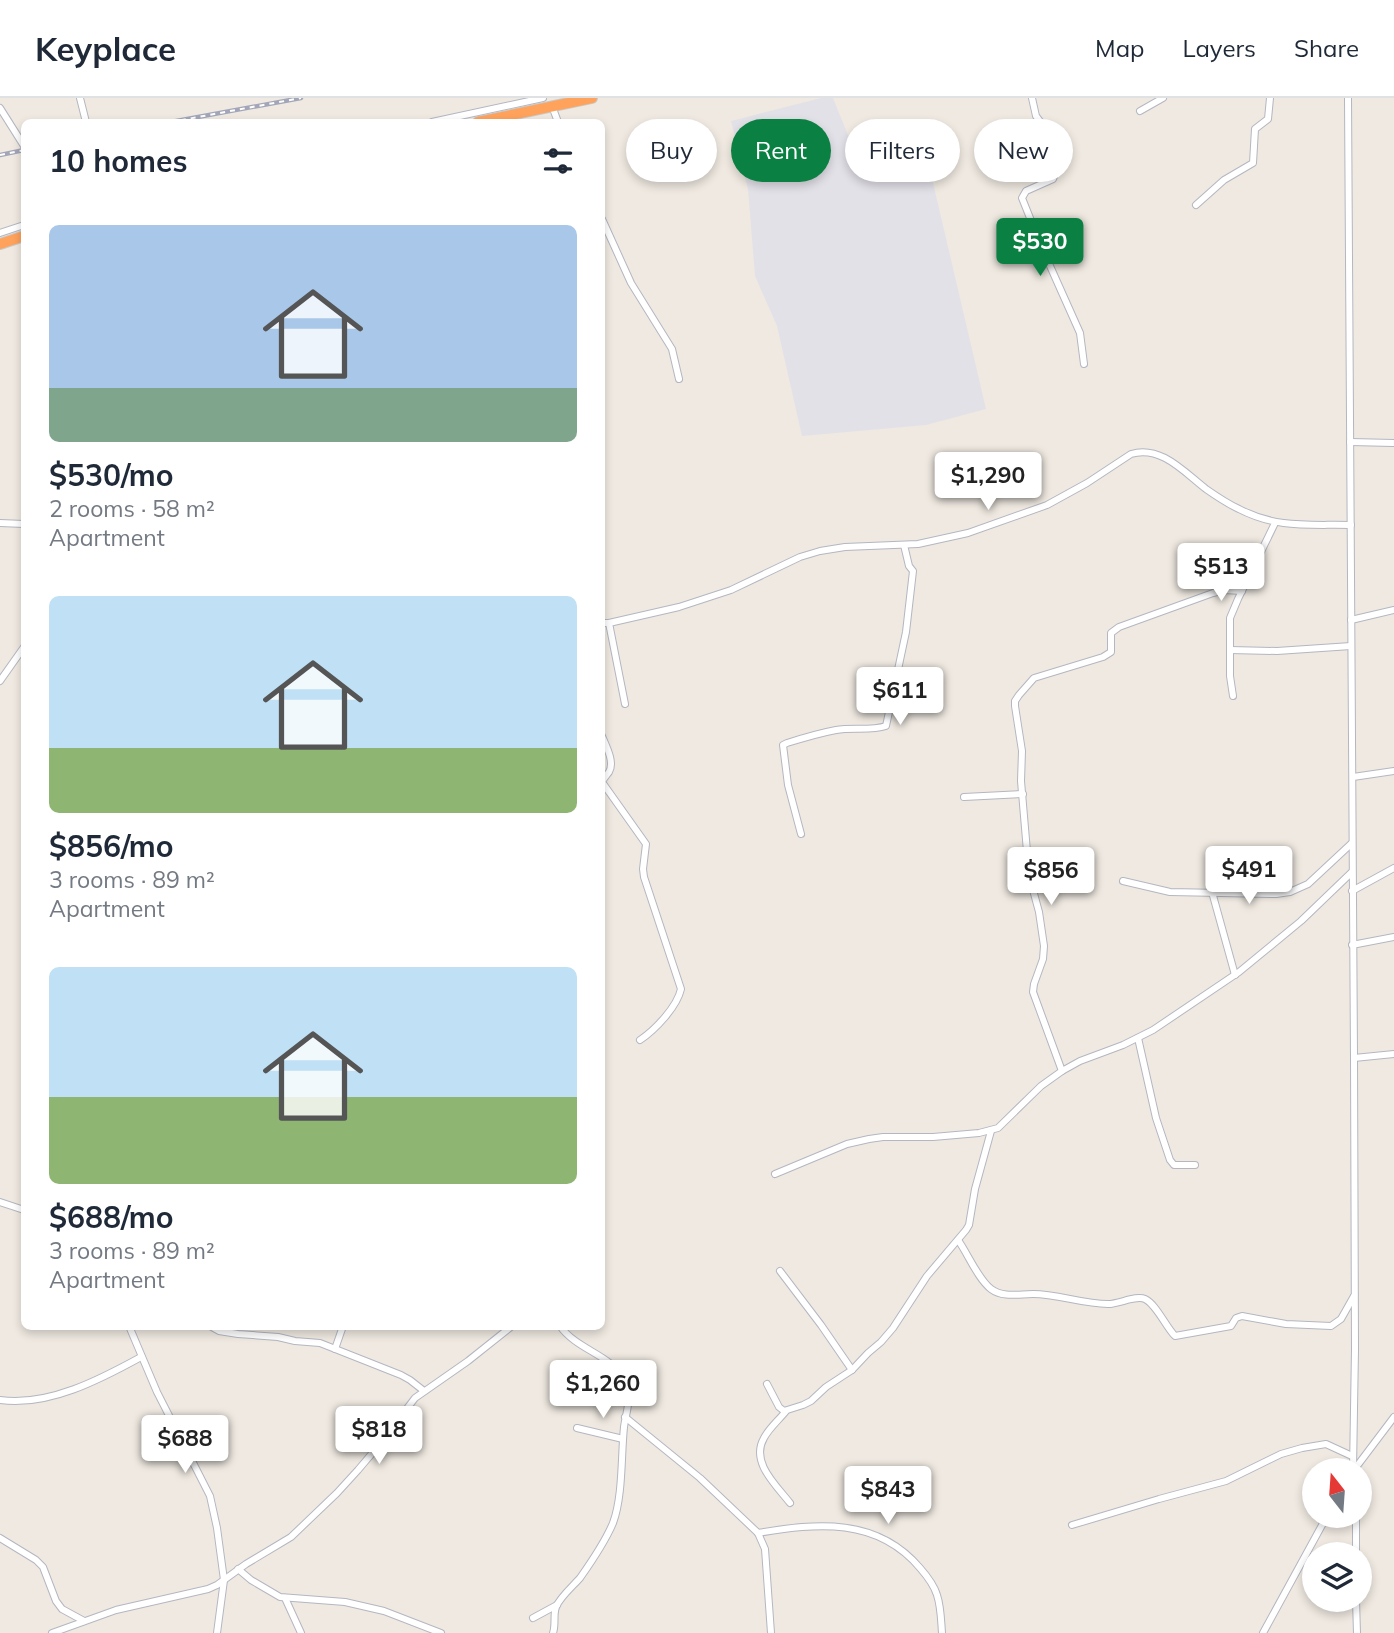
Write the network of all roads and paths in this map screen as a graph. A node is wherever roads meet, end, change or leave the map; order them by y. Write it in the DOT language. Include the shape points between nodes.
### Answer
graph roads {
  1 [pos="80,98"];
  2 [pos="592,98"];
  3 [pos="1032,98"];
  4 [pos="1163,98"];
  5 [pos="1270,98"];
  6 [pos="1348,98"];
  7 [pos="575,99"];
  8 [pos="547,102"];
  9 [pos="0,108"];
  10 [pos="1140,111"];
  11 [pos="85,119"];
  12 [pos="449,119"];
  13 [pos="488,119"];
  14 [pos="556,119"];
  15 [pos="21,141"];
  16 [pos="1196,205"];
  17 [pos="21,226"];
  18 [pos="605,226"];
  19 [pos="0,233"];
  20 [pos="21,237"];
  21 [pos="0,244"];
  22 [pos="1084,364"];
  23 [pos="679,379"];
  24 [pos="1350,442"];
  25 [pos="1394,443"];
  26 [pos="0,523"];
  27 [pos="1275,523"];
  28 [pos="21,524"];
  29 [pos="1351,525"];
  30 [pos="904,545"];
  31 [pos="1242,591"];
  32 [pos="1394,610"];
  33 [pos="1351,620"];
  34 [pos="606,623"];
  35 [pos="1351,646"];
  36 [pos="1230,650"];
  37 [pos="21,651"];
  38 [pos="0,681"];
  39 [pos="1233,696"];
  40 [pos="625,704"];
  41 [pos="605,745"];
  42 [pos="1394,771"];
  43 [pos="605,775"];
  44 [pos="1353,777"];
  45 [pos="605,787"];
  46 [pos="1023,794"];
  47 [pos="964,797"];
  48 [pos="800,834"];
  49 [pos="1352,843"];
  50 [pos="1394,869"];
  51 [pos="1352,872"];
  52 [pos="1123,881"];
  53 [pos="1352,891"];
  54 [pos="1212,892"];
  55 [pos="1394,937"];
  56 [pos="1352,945"];
  57 [pos="1235,975"];
  58 [pos="1138,1038"];
  59 [pos="640,1040"];
  60 [pos="1394,1055"];
  61 [pos="1354,1058"];
  62 [pos="1062,1071"];
  63 [pos="991,1131"];
  64 [pos="1195,1165"];
  65 [pos="775,1174"];
  66 [pos="0,1202"];
  67 [pos="21,1209"];
  68 [pos="958,1240"];
  69 [pos="780,1271"];
  70 [pos="1355,1295"];
  71 [pos="131,1330"];
  72 [pos="217,1330"];
  73 [pos="342,1330"];
  74 [pos="507,1330"];
  75 [pos="563,1330"];
  76 [pos="335,1349"];
  77 [pos="141,1357"];
  78 [pos="852,1370"];
  79 [pos="766,1384"];
  80 [pos="424,1391"];
  81 [pos="0,1400"];
  82 [pos="786,1411"];
  83 [pos="625,1417"];
  84 [pos="1394,1417"];
  85 [pos="577,1428"];
  86 [pos="623,1438"];
  87 [pos="1352,1455"];
  88 [pos="1352,1458"];
  89 [pos="1362,1458"];
  90 [pos="790,1503"];
  91 [pos="1072,1525"];
  92 [pos="1320,1528"];
  93 [pos="758,1532"];
  94 [pos="0,1538"];
  95 [pos="238,1569"];
  96 [pos="224,1580"];
  97 [pos="285,1598"];
  98 [pos="557,1605"];
  99 [pos="1356,1612"];
  100 [pos="533,1618"];
  101 [pos="84,1621"];
  102 [pos="52,1633"];
  103 [pos="217,1633"];
  104 [pos="301,1633"];
  105 [pos="441,1633"];
  106 [pos="553,1633"];
  107 [pos="771,1633"];
  108 [pos="942,1633"];
  109 [pos="1263,1633"];
  110 [pos="1357,1633"];
  1 -- 11 [label="street"];
  2 -- 7 [label="highway"];
  3 -- 22 [label="street" via="1036,116 1057,148 1059,164 1053,179 1021,198 1080,333"];
  4 -- 10 [label="street"];
  5 -- 16 [label="street" via="1268,119 1255,129 1253,163 1224,180"];
  6 -- 24 [label="street"];
  7 -- 8 [label="highway"];
  8 -- 12 [label="street"];
  8 -- 13 [label="highway"];
  8 -- 14 [label="street"];
  9 -- 15 [label="street"];
  17 -- 19 [label="street"];
  18 -- 23 [label="street" via="631,283 672,349"];
  20 -- 21 [label="highway"];
  24 -- 25 [label="street"];
  24 -- 29 [label="street"];
  26 -- 28 [label="street"];
  27 -- 29 [label="street"];
  27 -- 30 [label="street" via="1237,508 1169,460 1139,451 1047,505 968,533"];
  27 -- 31 [label="street"];
  29 -- 33 [label="street"];
  30 -- 34 [label="street" via="820,551 731,590"];
  30 -- 48 [label="street" via="913,571 906,632 886,726 836,730 783,746"];
  31 -- 36 [label="street" via="1230,618"];
  31 -- 46 [label="street" via="1213,593 1119,627 1111,633 1108,655 1034,678 1015,701"];
  32 -- 33 [label="street"];
  33 -- 35 [label="street"];
  34 -- 40 [label="street"];
  35 -- 36 [label="street"];
  35 -- 44 [label="street"];
  36 -- 39 [label="street"];
  37 -- 38 [label="street"];
  41 -- 43 [label="street" via="611,763"];
  42 -- 44 [label="street"];
  44 -- 49 [label="street"];
  45 -- 59 [label="street" via="646,844 644,877 681,989 677,1001"];
  46 -- 47 [label="street"];
  46 -- 62 [label="street" via="1030,875 1044,946 1033,992"];
  49 -- 51 [label="street"];
  49 -- 54 [label="street" via="1308,884 1290,892"];
  50 -- 53 [label="street"];
  51 -- 53 [label="street"];
  51 -- 57 [label="street"];
  52 -- 54 [label="street" via="1170,892"];
  53 -- 56 [label="street"];
  54 -- 57 [label="street"];
  55 -- 56 [label="street"];
  56 -- 61 [label="street"];
  57 -- 58 [label="street"];
  58 -- 62 [label="street"];
  58 -- 64 [label="street" via="1153,1110 1170,1160 1177,1166"];
  60 -- 61 [label="street"];
  61 -- 70 [label="street"];
  62 -- 63 [label="street"];
  63 -- 65 [label="street" via="869,1139"];
  63 -- 68 [label="street" via="969,1225"];
  66 -- 67 [label="street"];
  68 -- 70 [label="street" via="982,1279 996,1292 1098,1304 1139,1297 1149,1301 1175,1336 1231,1326 1242,1316 1332,1326"];
  68 -- 78 [label="street" via="893,1328"];
  69 -- 78 [label="street"];
  70 -- 87 [label="street"];
  71 -- 77 [label="street"];
  72 -- 76 [label="street" via="313,1341"];
  73 -- 76 [label="street"];
  74 -- 80 [label="street"];
  75 -- 83 [label="street" via="612,1364 625,1380 629,1390"];
  76 -- 80 [label="street" via="401,1375"];
  77 -- 81 [label="street" via="79,1387 19,1402"];
  77 -- 96 [label="street" via="209,1496"];
  78 -- 82 [label="street" via="811,1401"];
  79 -- 82 [label="street"];
  80 -- 95 [label="street" via="302,1528"];
  82 -- 90 [label="street" via="763,1439 760,1456 766,1473"];
  83 -- 86 [label="street"];
  83 -- 93 [label="street"];
  84 -- 89 [label="street"];
  85 -- 86 [label="street"];
  86 -- 98 [label="street" via="613,1522 581,1576"];
  87 -- 88 [label="street"];
  87 -- 91 [label="street" via="1326,1444 1302,1448 1226,1481"];
  92 -- 109 [label="street"];
  93 -- 107 [label="street" via="765,1549"];
  93 -- 108 [label="street" via="828,1525 893,1543 935,1589"];
  94 -- 101 [label="street" via="36,1560 62,1609"];
  95 -- 96 [label="street"];
  95 -- 97 [label="street"];
  96 -- 101 [label="street" via="208,1589"];
  96 -- 103 [label="street"];
  97 -- 104 [label="street"];
  97 -- 105 [label="street" via="345,1602"];
  98 -- 100 [label="street"];
  98 -- 106 [label="street"];
  99 -- 110 [label="street"];
  101 -- 102 [label="street"];
}
